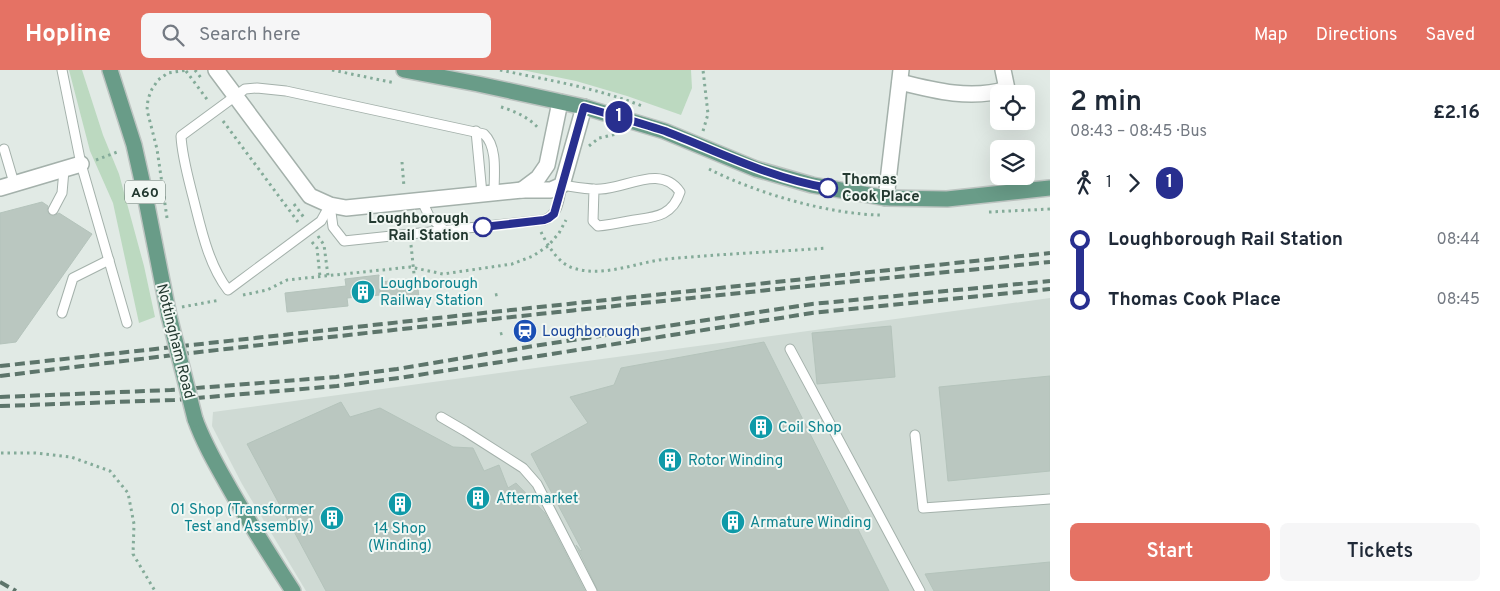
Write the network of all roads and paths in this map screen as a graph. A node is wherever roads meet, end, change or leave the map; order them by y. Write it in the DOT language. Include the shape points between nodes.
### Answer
graph roads {
  1 [pos="62,70"];
  2 [pos="110,70"];
  3 [pos="186,70"];
  4 [pos="195,70"];
  5 [pos="216,70"];
  6 [pos="332,70"];
  7 [pos="703,70"];
  8 [pos="1003,70"];
  9 [pos="167,72"];
  10 [pos="901,76"];
  11 [pos="402,77"];
  12 [pos="206,84"];
  13 [pos="234,95"];
  14 [pos="560,102"];
  15 [pos="500,107"];
  16 [pos="584,107"];
  17 [pos="215,110"];
  18 [pos="149,116"];
  19 [pos="476,131"];
  20 [pos="552,134"];
  21 [pos="619,134"];
  22 [pos="711,134"];
  23 [pos="574,139"];
  24 [pos="4,149"];
  25 [pos="110,155"];
  26 [pos="88,162"];
  27 [pos="64,170"];
  28 [pos="562,185"];
  29 [pos="7,186"];
  30 [pos="1050,188"];
  31 [pos="594,189"];
  32 [pos="522,190"];
  33 [pos="488,193"];
  34 [pos="289,197"];
  35 [pos="886,198"];
  36 [pos="422,201"];
  37 [pos="330,205"];
  38 [pos="53,210"];
  39 [pos="567,214"];
  40 [pos="534,221"];
  41 [pos="309,230"];
  42 [pos="445,231"];
  43 [pos="548,246"];
  44 [pos="827,248"];
  45 [pos="109,260"];
  46 [pos="328,276"];
  47 [pos="320,277"];
  48 [pos="241,296"];
  49 [pos="224,299"];
  50 [pos="182,307"];
  51 [pos="62,312"];
  52 [pos="127,323"];
  53 [pos="790,349"];
  54 [pos="441,417"];
  55 [pos="915,435"];
  56 [pos="1,453"];
  57 [pos="1050,499"];
  58 [pos="155,591"];
  59 [pos="293,591"];
  60 [pos="592,591"];
  61 [pos="920,591"];
  1 -- 26 [label="lane"];
  2 -- 59 [label="main road, Nottingham Road / A60, bridge" via="140,169 168,316 195,419 235,498"];
  3 -- 9 [label="path"];
  3 -- 17 [label="path"];
  4 -- 12 [label="path"];
  5 -- 13 [label="street"];
  6 -- 11 [label="path"];
  7 -- 22 [label="path" via="708,114 703,131"];
  8 -- 10 [label="street" via="1007,89 993,94 939,92"];
  9 -- 18 [label="path" via="152,89 148,99"];
  10 -- 35 [label="street"];
  11 -- 14 [label="main road" via="478,84"];
  13 -- 17 [label="lane"];
  13 -- 19 [label="lane" via="249,88 286,91"];
  13 -- 37 [label="street" via="310,196"];
  14 -- 16 [label="main road"];
  14 -- 20 [label="street"];
  15 -- 20 [label="path" via="520,114 540,130"];
  16 -- 23 [label="street"];
  16 -- 35 [label="main road" via="664,131 756,169 812,185"];
  17 -- 41 [label="path"];
  17 -- 41 [label="lane" via="181,136 207,248 222,283 228,290"];
  19 -- 33 [label="lane"];
  19 -- 33 [label="lane" via="484,134 491,144 494,172"];
  20 -- 32 [label="street" via="550,158 544,172"];
  21 -- 23 [label="path" via="593,143"];
  23 -- 28 [label="street"];
  24 -- 29 [label="lane"];
  25 -- 26 [label="path"];
  26 -- 27 [label="street"];
  26 -- 45 [label="lane"];
  27 -- 29 [label="street"];
  27 -- 38 [label="lane" via="62,193"];
  28 -- 31 [label="lane"];
  28 -- 32 [label="street" via="551,190"];
  28 -- 40 [label="lane" via="554,214"];
  30 -- 35 [label="main road" via="947,199"];
  31 -- 31 [label="lane" via="594,221 598,226 659,216 670,209 680,192 674,184 654,178"];
  32 -- 33 [label="street"];
  33 -- 36 [label="street"];
  34 -- 41 [label="path"];
  36 -- 37 [label="street" via="346,208"];
  36 -- 42 [label="lane" via="429,216"];
  37 -- 41 [label="lane" via="321,221"];
  37 -- 42 [label="lane" via="334,227 344,241"];
  39 -- 43 [label="path" via="562,228"];
  40 -- 42 [label="lane"];
  40 -- 43 [label="path"];
  41 -- 46 [label="path" via="324,245"];
  41 -- 47 [label="path" via="317,248"];
  43 -- 44 [label="path" via="571,267 588,271 665,259"];
  43 -- 46 [label="path" via="512,264 443,274 410,267"];
  45 -- 51 [label="lane" via="73,278"];
  45 -- 52 [label="lane"];
  46 -- 47 [label="path"];
  47 -- 48 [label="path" via="287,280 267,290"];
  49 -- 50 [label="path"];
  53 -- 61 [label="lane"];
  54 -- 60 [label="lane" via="523,468 537,484"];
  55 -- 57 [label="lane" via="923,508"];
  56 -- 58 [label="path" via="71,457 110,471 128,493 134,524 133,554"];
}
